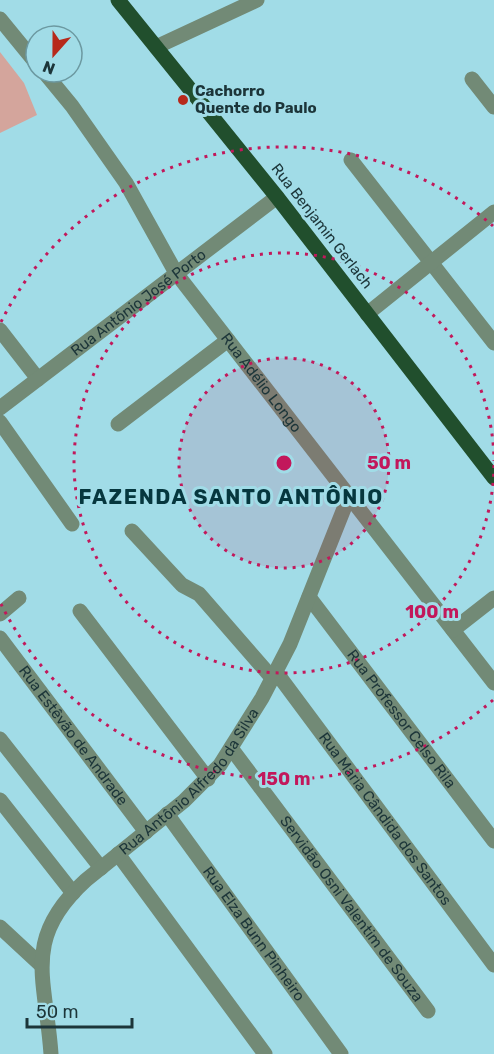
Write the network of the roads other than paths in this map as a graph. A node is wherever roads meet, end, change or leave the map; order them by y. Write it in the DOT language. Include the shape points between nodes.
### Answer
graph roads {
  1 [pos="118,0"];
  2 [pos="257,0"];
  3 [pos="0,19"];
  4 [pos="156,47"];
  5 [pos="24,48"];
  6 [pos="472,80"];
  7 [pos="53,84"];
  8 [pos="494,107"];
  9 [pos="351,160"];
  10 [pos="277,196"];
  11 [pos="494,212"];
  12 [pos="431,263"];
  13 [pos="176,273"];
  14 [pos="367,314"];
  15 [pos="0,330"];
  16 [pos="228,340"];
  17 [pos="494,343"];
  18 [pos="38,379"];
  19 [pos="0,408"];
  20 [pos="0,422"];
  21 [pos="118,424"];
  22 [pos="494,478"];
  23 [pos="349,496"];
  24 [pos="72,524"];
  25 [pos="132,531"];
  26 [pos="309,597"];
  27 [pos="20,598"];
  28 [pos="494,598"];
  29 [pos="80,610"];
  30 [pos="0,614"];
  31 [pos="453,630"];
  32 [pos="0,638"];
  33 [pos="274,675"];
  34 [pos="494,683"];
  35 [pos="0,739"];
  36 [pos="231,748"];
  37 [pos="208,779"];
  38 [pos="0,800"];
  39 [pos="167,814"];
  40 [pos="146,832"];
  41 [pos="494,841"];
  42 [pos="118,854"];
  43 [pos="101,868"];
  44 [pos="73,893"];
  45 [pos="0,927"];
  46 [pos="41,965"];
  47 [pos="494,965"];
  48 [pos="428,1011"];
  49 [pos="51,1054"];
  50 [pos="265,1054"];
  51 [pos="341,1054"];
  1 -- 4 [label="main road, Rua Benjamin Gerlach"];
  2 -- 4 [label="street"];
  3 -- 5 [label="street"];
  4 -- 10 [label="main road, Rua Benjamin Gerlach"];
  6 -- 8 [label="street"];
  7 -- 13 [label="street, Rua Adélio Longo" via="126,183"];
  9 -- 12 [label="street"];
  10 -- 13 [label="street, Rua Antônio José Porto"];
  10 -- 14 [label="main road, Rua Benjamin Gerlach"];
  11 -- 12 [label="street"];
  12 -- 14 [label="street"];
  12 -- 17 [label="street"];
  13 -- 16 [label="street, Rua Adélio Longo"];
  13 -- 18 [label="street, Rua Antônio José Porto"];
  14 -- 22 [label="main road, Rua Benjamin Gerlach"];
  15 -- 18 [label="street"];
  16 -- 21 [label="street"];
  16 -- 23 [label="street, Rua Adélio Longo"];
  18 -- 19 [label="street, Rua Antônio José Porto"];
  20 -- 24 [label="street"];
  23 -- 26 [label="street, Rua Antônio Alfredo da Silva"];
  23 -- 31 [label="street, Rua Adélio Longo"];
  25 -- 33 [label="street, Rua Maria Cândida dos Santos" via="182,585 199,594"];
  26 -- 33 [label="street, Rua Antônio Alfredo da Silva"];
  26 -- 41 [label="street, Rua Professor Celso Rila"];
  27 -- 30 [label="street"];
  28 -- 31 [label="street"];
  29 -- 37 [label="street"];
  31 -- 34 [label="street, Rua Adélio Longo"];
  32 -- 40 [label="street, Rua Estêvão de Andrade"];
  33 -- 36 [label="street, Rua Antônio Alfredo da Silva"];
  33 -- 47 [label="street, Rua Maria Cândida dos Santos"];
  35 -- 43 [label="street"];
  36 -- 37 [label="street, Rua Antônio Alfredo da Silva"];
  36 -- 48 [label="street, Servidão Osni Valentim de Souza"];
  37 -- 39 [label="street, Rua Antônio Alfredo da Silva"];
  38 -- 44 [label="street"];
  39 -- 40 [label="street, Rua Antônio Alfredo da Silva"];
  39 -- 51 [label="street, Rua Elza Bunn Pinheiro"];
  40 -- 42 [label="street, Rua Antônio Alfredo da Silva"];
  42 -- 43 [label="street, Rua Antônio Alfredo da Silva"];
  42 -- 50 [label="street"];
  43 -- 44 [label="street, Rua Antônio Alfredo da Silva"];
  44 -- 46 [label="street, Rua Antônio Alfredo da Silva" via="50,926"];
  45 -- 46 [label="street"];
  46 -- 49 [label="street, Rua Antônio Alfredo da Silva"];
}
